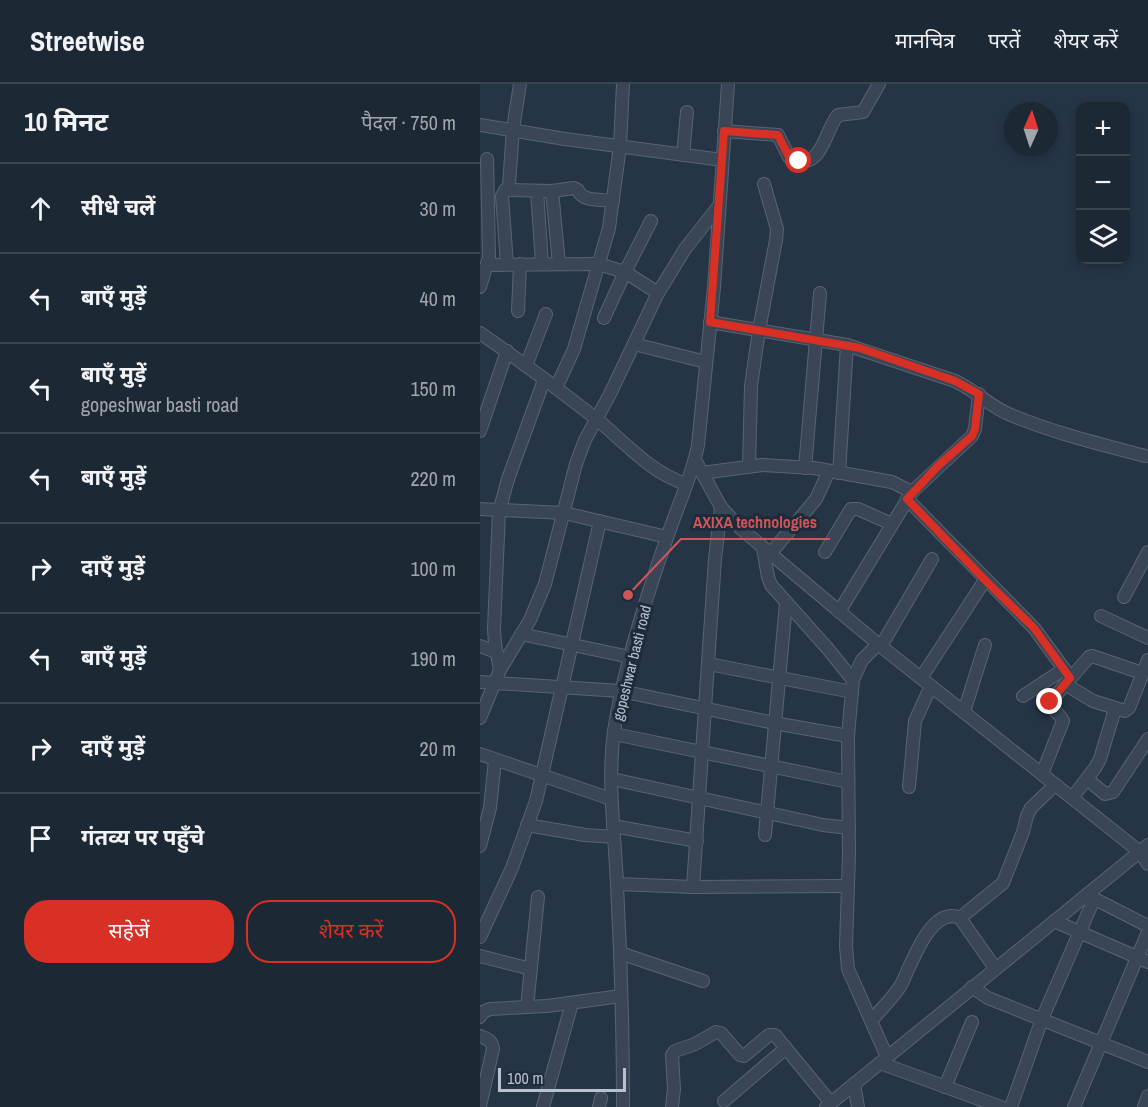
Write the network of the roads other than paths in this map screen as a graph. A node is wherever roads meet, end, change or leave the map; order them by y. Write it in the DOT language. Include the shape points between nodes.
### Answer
graph roads {
  1 [pos="520,84"];
  2 [pos="623,84"];
  3 [pos="728,84"];
  4 [pos="879,84"];
  5 [pos="687,112"];
  6 [pos="480,125"];
  7 [pos="513,129"];
  8 [pos="724,131"];
  9 [pos="620,146"];
  10 [pos="683,155"];
  11 [pos="487,159"];
  12 [pos="722,160"];
  13 [pos="764,184"];
  14 [pos="506,190"];
  15 [pos="537,191"];
  16 [pos="552,191"];
  17 [pos="613,201"];
  18 [pos="718,207"];
  19 [pos="651,221"];
  20 [pos="507,264"];
  21 [pos="520,264"];
  22 [pos="542,264"];
  23 [pos="559,264"];
  24 [pos="598,264"];
  25 [pos="625,272"];
  26 [pos="483,276"];
  27 [pos="820,292"];
  28 [pos="658,293"];
  29 [pos="518,310"];
  30 [pos="546,314"];
  31 [pos="604,318"];
  32 [pos="710,322"];
  33 [pos="759,330"];
  34 [pos="480,333"];
  35 [pos="816,339"];
  36 [pos="634,344"];
  37 [pos="847,345"];
  38 [pos="507,351"];
  39 [pos="706,362"];
  40 [pos="526,366"];
  41 [pos="544,380"];
  42 [pos="556,388"];
  43 [pos="979,394"];
  44 [pos="595,418"];
  45 [pos="480,430"];
  46 [pos="1145,456"];
  47 [pos="695,460"];
  48 [pos="749,466"];
  49 [pos="805,468"];
  50 [pos="834,472"];
  51 [pos="702,473"];
  52 [pos="686,484"];
  53 [pos="909,495"];
  54 [pos="721,507"];
  55 [pos="480,509"];
  56 [pos="499,512"];
  57 [pos="564,513"];
  58 [pos="600,521"];
  59 [pos="892,524"];
  60 [pos="667,537"];
  61 [pos="766,551"];
  62 [pos="825,552"];
  63 [pos="1148,552"];
  64 [pos="932,559"];
  65 [pos="985,580"];
  66 [pos="1124,597"];
  67 [pos="786,603"];
  68 [pos="839,612"];
  69 [pos="1101,616"];
  70 [pos="521,634"];
  71 [pos="1148,638"];
  72 [pos="879,645"];
  73 [pos="985,645"];
  74 [pos="480,646"];
  75 [pos="572,646"];
  76 [pos="496,652"];
  77 [pos="630,657"];
  78 [pos="1148,660"];
  79 [pos="709,664"];
  80 [pos="500,670"];
  81 [pos="1142,673"];
  82 [pos="779,677"];
  83 [pos="1066,677"];
  84 [pos="480,682"];
  85 [pos="926,682"];
  86 [pos="495,683"];
  87 [pos="561,686"];
  88 [pos="852,686"];
  89 [pos="621,691"];
  90 [pos="1023,696"];
  91 [pos="706,709"];
  92 [pos="1115,709"];
  93 [pos="964,712"];
  94 [pos="480,718"];
  95 [pos="774,723"];
  96 [pos="614,734"];
  97 [pos="848,736"];
  98 [pos="1148,739"];
  99 [pos="703,752"];
  100 [pos="480,754"];
  101 [pos="495,760"];
  102 [pos="771,765"];
  103 [pos="1042,774"];
  104 [pos="542,776"];
  105 [pos="612,778"];
  106 [pos="1087,779"];
  107 [pos="848,782"];
  108 [pos="1055,784"];
  109 [pos="909,787"];
  110 [pos="700,798"];
  111 [pos="1072,798"];
  112 [pos="611,799"];
  113 [pos="767,812"];
  114 [pos="527,825"];
  115 [pos="849,828"];
  116 [pos="614,832"];
  117 [pos="765,835"];
  118 [pos="697,841"];
  119 [pos="480,846"];
  120 [pos="1144,849"];
  121 [pos="1148,864"];
  122 [pos="617,885"];
  123 [pos="848,886"];
  124 [pos="693,887"];
  125 [pos="538,897"];
  126 [pos="1090,897"];
  127 [pos="480,903"];
  128 [pos="493,909"];
  129 [pos="960,918"];
  130 [pos="1054,921"];
  131 [pos="1148,926"];
  132 [pos="1080,932"];
  133 [pos="1148,932"];
  134 [pos="480,938"];
  135 [pos="620,953"];
  136 [pos="480,956"];
  137 [pos="1143,960"];
  138 [pos="995,968"];
  139 [pos="531,969"];
  140 [pos="703,981"];
  141 [pos="972,987"];
  142 [pos="621,996"];
  143 [pos="572,1003"];
  144 [pos="527,1007"];
  145 [pos="480,1017"];
  146 [pos="1042,1019"];
  147 [pos="871,1021"];
  148 [pos="972,1022"];
  149 [pos="480,1036"];
  150 [pos="1101,1044"];
  151 [pos="786,1048"];
  152 [pos="883,1060"];
  153 [pos="1148,1062"];
  154 [pos="854,1084"];
  155 [pos="945,1087"];
  156 [pos="1148,1096"];
  157 [pos="724,1101"];
  158 [pos="829,1105"];
  159 [pos="480,1106"];
  160 [pos="543,1107"];
  161 [pos="623,1107"];
  162 [pos="672,1107"];
  163 [pos="858,1107"];
  164 [pos="1001,1107"];
  165 [pos="1011,1107"];
  166 [pos="1074,1107"];
  167 [pos="1144,1107"];
  1 -- 7 [label="street"];
  2 -- 9 [label="street"];
  3 -- 8 [label="street, gopeshwar basti road"];
  4 -- 8 [label="street" via="863,112 838,115 833,120 822,148 805,161 789,157 778,135"];
  5 -- 10 [label="street"];
  6 -- 7 [label="street"];
  7 -- 9 [label="street"];
  7 -- 14 [label="street"];
  8 -- 12 [label="street, gopeshwar basti road"];
  9 -- 10 [label="street"];
  9 -- 17 [label="street"];
  10 -- 12 [label="street"];
  11 -- 26 [label="street"];
  12 -- 18 [label="street, gopeshwar basti road"];
  13 -- 33 [label="street" via="777,229"];
  14 -- 15 [label="street"];
  14 -- 20 [label="street" via="502,200"];
  15 -- 16 [label="street"];
  15 -- 22 [label="street"];
  16 -- 17 [label="street" via="574,188 583,198"];
  16 -- 23 [label="street"];
  17 -- 24 [label="street"];
  18 -- 28 [label="street" via="685,249"];
  18 -- 32 [label="street, gopeshwar basti road"];
  19 -- 25 [label="street"];
  20 -- 21 [label="street"];
  20 -- 26 [label="street"];
  21 -- 22 [label="street"];
  21 -- 29 [label="street"];
  22 -- 23 [label="street"];
  23 -- 24 [label="street"];
  24 -- 25 [label="street"];
  24 -- 42 [label="street" via="574,348"];
  25 -- 28 [label="street"];
  25 -- 31 [label="street"];
  27 -- 35 [label="street"];
  28 -- 36 [label="street"];
  30 -- 40 [label="street"];
  32 -- 33 [label="street"];
  32 -- 39 [label="street, gopeshwar basti road"];
  33 -- 35 [label="street"];
  33 -- 48 [label="street" via="750,402"];
  34 -- 38 [label="street"];
  35 -- 37 [label="street"];
  35 -- 49 [label="street"];
  36 -- 39 [label="street"];
  36 -- 44 [label="street"];
  37 -- 43 [label="street" via="935,373"];
  37 -- 50 [label="street"];
  38 -- 40 [label="street"];
  38 -- 45 [label="street"];
  39 -- 47 [label="street, gopeshwar basti road"];
  40 -- 41 [label="street"];
  41 -- 42 [label="street"];
  41 -- 56 [label="street"];
  42 -- 44 [label="street"];
  43 -- 46 [label="street" via="1009,415"];
  43 -- 53 [label="street" via="972,436"];
  44 -- 52 [label="street" via="658,471"];
  44 -- 57 [label="street" via="576,464"];
  47 -- 51 [label="street"];
  47 -- 52 [label="street, gopeshwar basti road"];
  48 -- 49 [label="street"];
  48 -- 51 [label="street"];
  49 -- 50 [label="street"];
  50 -- 53 [label="street" via="892,482"];
  50 -- 61 [label="street" via="816,500"];
  51 -- 54 [label="street"];
  52 -- 60 [label="street, gopeshwar basti road"];
  53 -- 59 [label="street"];
  53 -- 65 [label="street"];
  54 -- 61 [label="street"];
  54 -- 79 [label="street"];
  55 -- 56 [label="street"];
  56 -- 57 [label="street"];
  56 -- 76 [label="street"];
  57 -- 58 [label="street"];
  57 -- 70 [label="street" via="545,584"];
  58 -- 60 [label="street"];
  58 -- 75 [label="street"];
  59 -- 62 [label="street" via="851,509"];
  59 -- 68 [label="street"];
  60 -- 77 [label="street, gopeshwar basti road"];
  61 -- 67 [label="street" via="771,585"];
  61 -- 68 [label="street"];
  63 -- 66 [label="street"];
  64 -- 72 [label="street"];
  65 -- 83 [label="street" via="1034,628"];
  65 -- 85 [label="street"];
  67 -- 82 [label="street"];
  67 -- 88 [label="street" via="828,649"];
  68 -- 72 [label="street"];
  69 -- 71 [label="street"];
  70 -- 75 [label="street"];
  70 -- 80 [label="street"];
  72 -- 85 [label="street"];
  72 -- 88 [label="street" via="862,660"];
  73 -- 93 [label="street"];
  74 -- 76 [label="street"];
  75 -- 77 [label="street"];
  75 -- 87 [label="street"];
  76 -- 80 [label="street"];
  77 -- 89 [label="street, gopeshwar basti road"];
  78 -- 81 [label="street"];
  79 -- 82 [label="street"];
  79 -- 91 [label="street"];
  80 -- 86 [label="street"];
  81 -- 83 [label="street" via="1092,656"];
  81 -- 92 [label="street" via="1128,710"];
  82 -- 88 [label="street"];
  82 -- 95 [label="street"];
  83 -- 90 [label="street"];
  83 -- 92 [label="street" via="1078,693"];
  83 -- 103 [label="street" via="1050,702 1063,721"];
  84 -- 86 [label="street"];
  85 -- 93 [label="street"];
  85 -- 109 [label="street" via="915,721"];
  86 -- 87 [label="street"];
  86 -- 94 [label="street"];
  87 -- 89 [label="street"];
  87 -- 104 [label="street"];
  88 -- 97 [label="street"];
  89 -- 91 [label="street"];
  89 -- 96 [label="street, gopeshwar basti road"];
  91 -- 95 [label="street"];
  91 -- 99 [label="street"];
  92 -- 106 [label="street" via="1100,759"];
  93 -- 103 [label="street"];
  95 -- 97 [label="street"];
  95 -- 102 [label="street"];
  96 -- 99 [label="street"];
  96 -- 105 [label="street, gopeshwar basti road"];
  97 -- 107 [label="street"];
  98 -- 106 [label="street" via="1113,792 1105,794"];
  99 -- 102 [label="street"];
  99 -- 110 [label="street"];
  100 -- 101 [label="street"];
  101 -- 104 [label="street"];
  101 -- 119 [label="street" via="490,808"];
  102 -- 107 [label="street"];
  102 -- 113 [label="street"];
  103 -- 108 [label="street"];
  104 -- 112 [label="street"];
  104 -- 114 [label="street"];
  105 -- 110 [label="street"];
  105 -- 112 [label="street, gopeshwar basti road"];
  106 -- 111 [label="street"];
  107 -- 115 [label="street"];
  108 -- 111 [label="street"];
  108 -- 129 [label="street" via="1031,808 1002,883"];
  110 -- 113 [label="street"];
  110 -- 118 [label="street"];
  111 -- 120 [label="street"];
  112 -- 116 [label="street, gopeshwar basti road"];
  113 -- 115 [label="street"];
  113 -- 117 [label="street"];
  114 -- 116 [label="street"];
  114 -- 128 [label="street"];
  115 -- 123 [label="street"];
  116 -- 118 [label="street"];
  116 -- 122 [label="street, gopeshwar basti road"];
  118 -- 124 [label="street"];
  120 -- 121 [label="street"];
  120 -- 126 [label="street"];
  122 -- 124 [label="street"];
  122 -- 135 [label="street, gopeshwar basti road"];
  123 -- 124 [label="street"];
  123 -- 147 [label="street" via="846,959"];
  125 -- 139 [label="street"];
  126 -- 130 [label="street"];
  126 -- 131 [label="street"];
  126 -- 132 [label="street"];
  127 -- 128 [label="street"];
  128 -- 134 [label="street"];
  129 -- 138 [label="street"];
  129 -- 147 [label="street" via="945,917 927,932 896,992"];
  130 -- 132 [label="street"];
  130 -- 138 [label="street"];
  132 -- 137 [label="street"];
  132 -- 146 [label="street"];
  133 -- 137 [label="street"];
  135 -- 140 [label="street"];
  135 -- 142 [label="street, gopeshwar basti road"];
  136 -- 139 [label="street"];
  137 -- 150 [label="street"];
  138 -- 141 [label="street"];
  139 -- 144 [label="street"];
  141 -- 146 [label="street" via="988,998"];
  141 -- 152 [label="street"];
  142 -- 143 [label="street"];
  142 -- 161 [label="street, gopeshwar basti road"];
  143 -- 144 [label="street"];
  143 -- 160 [label="street"];
  144 -- 145 [label="street" via="490,1009"];
  146 -- 150 [label="street"];
  146 -- 165 [label="street"];
  147 -- 152 [label="street"];
  148 -- 155 [label="street"];
  149 -- 159 [label="street" via="488,1039 493,1049"];
  150 -- 153 [label="street"];
  150 -- 166 [label="street"];
  151 -- 157 [label="street"];
  151 -- 158 [label="street"];
  151 -- 162 [label="street" via="771,1034 742,1056 716,1032 675,1051 671,1058"];
  152 -- 154 [label="street"];
  152 -- 155 [label="street"];
  154 -- 158 [label="street"];
  154 -- 163 [label="street"];
  155 -- 164 [label="street"];
  156 -- 167 [label="street"];
}
